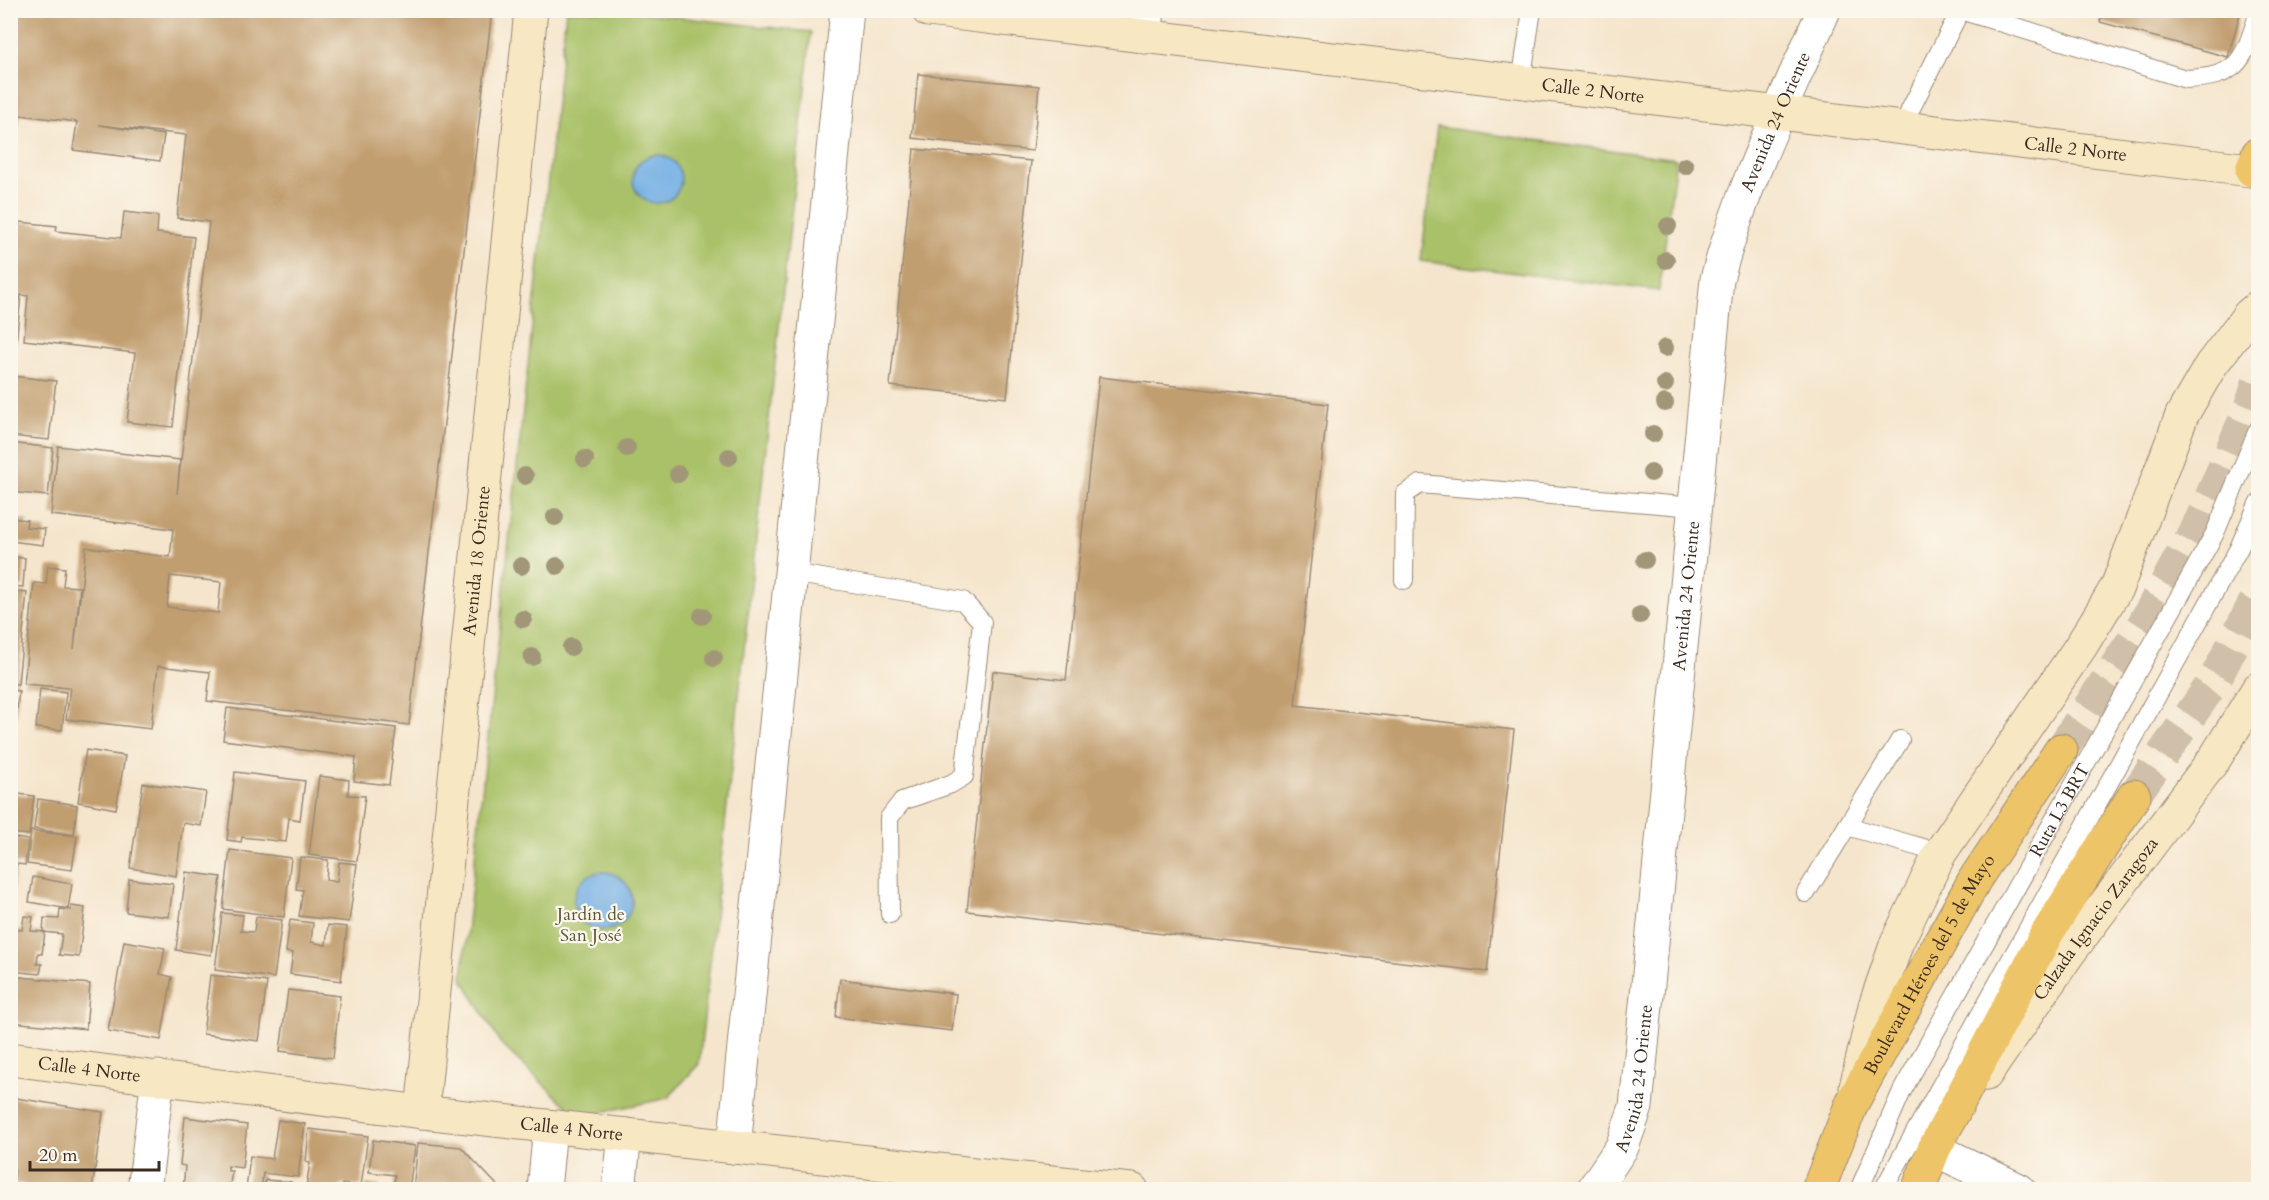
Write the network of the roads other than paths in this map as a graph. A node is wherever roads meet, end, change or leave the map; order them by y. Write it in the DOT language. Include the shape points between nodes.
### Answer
graph roads {
  1 [pos="531,10"];
  2 [pos="847,10"];
  3 [pos="928,10"];
  4 [pos="1532,10"];
  5 [pos="1824,10"];
  6 [pos="1960,11"];
  7 [pos="2259,15"];
  8 [pos="1146,24"];
  9 [pos="1521,82"];
  10 [pos="1779,113"];
  11 [pos="1904,128"];
  12 [pos="2256,165"];
  13 [pos="2254,311"];
  14 [pos="2259,430"];
  15 [pos="2259,504"];
  16 [pos="1695,507"];
  17 [pos="791,573"];
  18 [pos="1404,580"];
  19 [pos="2259,689"];
  20 [pos="1900,740"];
  21 [pos="2061,750"];
  22 [pos="2134,796"];
  23 [pos="1847,826"];
  24 [pos="1940,853"];
  25 [pos="1806,893"];
  26 [pos="890,914"];
  27 [pos="10,1059"];
  28 [pos="158,1077"];
  29 [pos="1852,1103"];
  30 [pos="422,1112"];
  31 [pos="550,1127"];
  32 [pos="625,1135"];
  33 [pos="734,1147"];
  34 [pos="1934,1149"];
  35 [pos="983,1182"];
  36 [pos="144,1190"];
  37 [pos="544,1190"];
  38 [pos="619,1190"];
  39 [pos="1132,1190"];
  40 [pos="1593,1190"];
  41 [pos="1818,1190"];
  42 [pos="1859,1190"];
  43 [pos="1882,1190"];
  44 [pos="1918,1190"];
  45 [pos="2019,1190"];
  1 -- 30 [label="street, Avenida 18 Oriente"];
  2 -- 17 [label="street"];
  3 -- 8 [label="street, Calle 2 Norte"];
  4 -- 9 [label="lane"];
  5 -- 10 [label="street, Avenida 24 Oriente"];
  6 -- 7 [label="lane" via="2186,79 2210,78 2231,69 2246,52"];
  6 -- 11 [label="lane"];
  8 -- 9 [label="street, Calle 2 Norte"];
  9 -- 10 [label="street, Calle 2 Norte"];
  10 -- 11 [label="street, Calle 2 Norte"];
  10 -- 16 [label="street, Avenida 24 Oriente" via="1729,234 1717,279"];
  11 -- 12 [label="street, Calle 2 Norte"];
  13 -- 24 [label="street" via="2211,364 2182,416 2117,587"];
  14 -- 42 [label="lane, Ruta L3 BRT" via="2215,534 1902,1091"];
  15 -- 43 [label="lane, Ruta L3 BRT" via="2239,548"];
  16 -- 18 [label="lane" via="1420,484 1405,494"];
  16 -- 40 [label="street, Avenida 24 Oriente" via="1636,1107 1622,1147"];
  17 -- 26 [label="lane" via="963,601 982,622 964,776 902,801 889,818"];
  17 -- 33 [label="street"];
  19 -- 34 [label="street, Calzada Ignacio Zaragoza" via="2215,758 2068,954"];
  20 -- 23 [label="lane"];
  21 -- 29 [label="main road, Boulevard Héroes del 5 de Mayo" via="1975,879"];
  22 -- 34 [label="main road" via="2046,935"];
  23 -- 24 [label="lane"];
  23 -- 25 [label="lane"];
  24 -- 29 [label="street" via="1897,942 1875,1006"];
  27 -- 28 [label="street, Calle 4 Norte"];
  28 -- 30 [label="street, Calle 4 Norte"];
  28 -- 36 [label="street"];
  29 -- 41 [label="main road, Boulevard Héroes del 5 de Mayo"];
  30 -- 31 [label="street, Calle 4 Norte"];
  31 -- 32 [label="street, Calle 4 Norte"];
  31 -- 37 [label="street"];
  32 -- 33 [label="street, Calle 4 Norte"];
  32 -- 38 [label="street"];
  33 -- 35 [label="street, Calle 4 Norte"];
  34 -- 44 [label="main road"];
  34 -- 45 [label="street"];
  35 -- 39 [label="street, Calle 4 Norte"];
}
